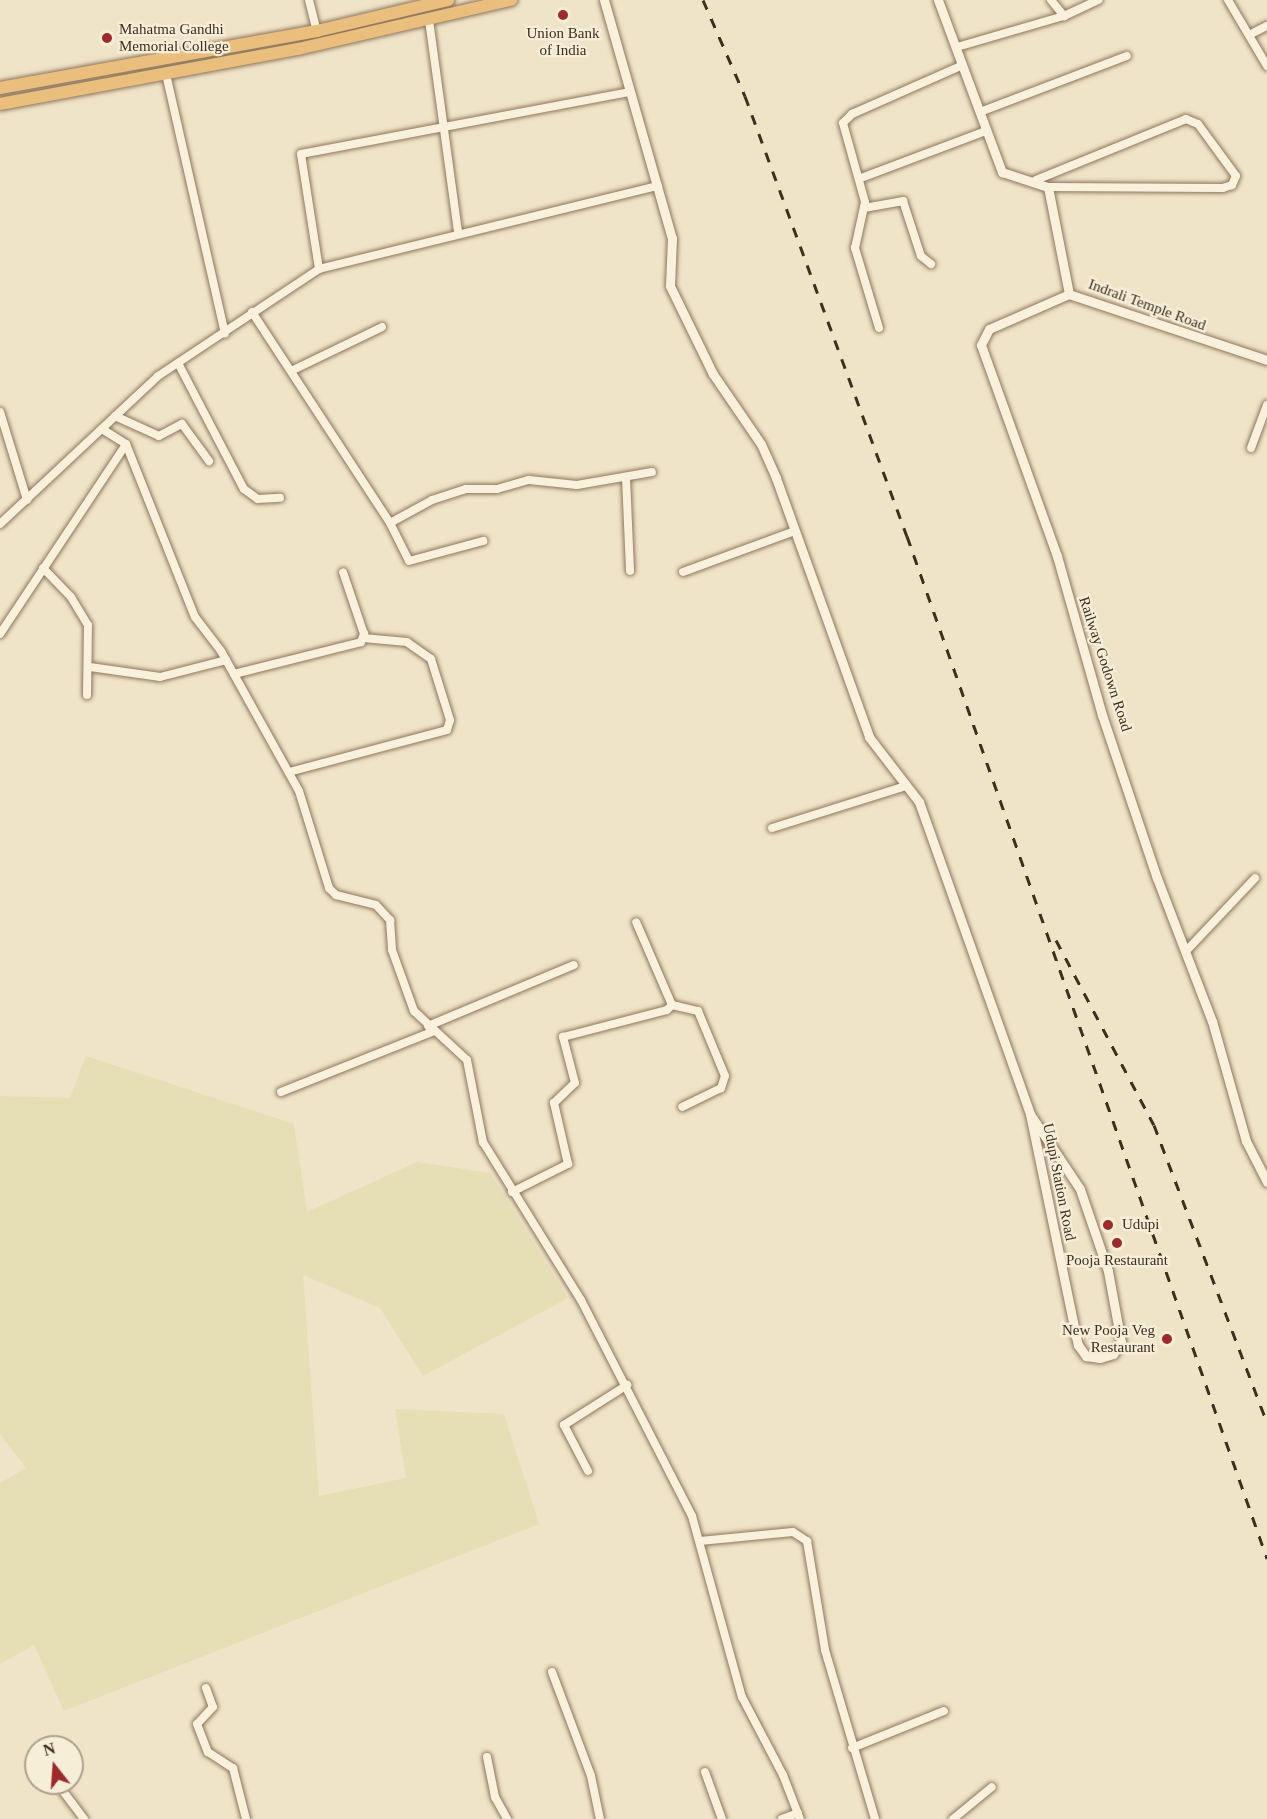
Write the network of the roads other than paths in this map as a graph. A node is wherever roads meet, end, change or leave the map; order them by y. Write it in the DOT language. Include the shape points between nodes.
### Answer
graph roads {
  1 [pos="309,0"];
  2 [pos="448,0"];
  3 [pos="511,0"];
  4 [pos="604,0"];
  5 [pos="938,0"];
  6 [pos="1051,0"];
  7 [pos="1098,0"];
  8 [pos="1228,0"];
  9 [pos="1064,16"];
  10 [pos="429,20"];
  11 [pos="1267,26"];
  12 [pos="317,31"];
  13 [pos="1249,35"];
  14 [pos="957,47"];
  15 [pos="1127,56"];
  16 [pos="963,64"];
  17 [pos="1267,66"];
  18 [pos="116,68"];
  19 [pos="166,74"];
  20 [pos="119,83"];
  21 [pos="0,88"];
  22 [pos="630,92"];
  23 [pos="0,104"];
  24 [pos="980,112"];
  25 [pos="445,126"];
  26 [pos="986,131"];
  27 [pos="861,178"];
  28 [pos="1036,180"];
  29 [pos="658,186"];
  30 [pos="1048,187"];
  31 [pos="864,208"];
  32 [pos="458,231"];
  33 [pos="932,264"];
  34 [pos="319,268"];
  35 [pos="1069,294"];
  36 [pos="252,312"];
  37 [pos="382,327"];
  38 [pos="879,328"];
  39 [pos="225,333"];
  40 [pos="1267,360"];
  41 [pos="178,363"];
  42 [pos="291,371"];
  43 [pos="1267,405"];
  44 [pos="0,412"];
  45 [pos="115,416"];
  46 [pos="102,429"];
  47 [pos="126,444"];
  48 [pos="1251,448"];
  49 [pos="208,461"];
  50 [pos="652,472"];
  51 [pos="626,478"];
  52 [pos="280,498"];
  53 [pos="27,500"];
  54 [pos="390,523"];
  55 [pos="1,525"];
  56 [pos="795,531"];
  57 [pos="483,541"];
  58 [pos="43,568"];
  59 [pos="630,571"];
  60 [pos="343,573"];
  61 [pos="683,573"];
  62 [pos="0,634"];
  63 [pos="363,638"];
  64 [pos="226,660"];
  65 [pos="90,667"];
  66 [pos="234,674"];
  67 [pos="87,695"];
  68 [pos="289,772"];
  69 [pos="906,786"];
  70 [pos="772,828"];
  71 [pos="1255,878"];
  72 [pos="636,922"];
  73 [pos="1187,950"];
  74 [pos="574,965"];
  75 [pos="672,1005"];
  76 [pos="431,1029"];
  77 [pos="281,1092"];
  78 [pos="682,1107"];
  79 [pos="1030,1114"];
  80 [pos="1267,1182"];
  81 [pos="512,1192"];
  82 [pos="627,1385"];
  83 [pos="588,1471"];
  84 [pos="700,1541"];
  85 [pos="552,1672"];
  86 [pos="206,1688"];
  87 [pos="944,1711"];
  88 [pos="852,1748"];
  89 [pos="487,1757"];
  90 [pos="705,1772"];
  91 [pos="992,1787"];
  92 [pos="66,1795"];
  93 [pos="799,1816"];
  94 [pos="84,1819"];
  95 [pos="246,1819"];
  96 [pos="507,1819"];
  97 [pos="600,1819"];
  98 [pos="722,1819"];
  99 [pos="782,1819"];
  100 [pos="875,1819"];
  101 [pos="953,1819"];
  1 -- 12 [label="street"];
  2 -- 12 [label="highway"];
  3 -- 10 [label="highway"];
  4 -- 22 [label="street"];
  5 -- 14 [label="street"];
  6 -- 9 [label="street"];
  7 -- 9 [label="street"];
  8 -- 13 [label="street"];
  9 -- 14 [label="street"];
  10 -- 19 [label="highway"];
  10 -- 25 [label="street"];
  11 -- 13 [label="street"];
  12 -- 18 [label="highway"];
  13 -- 17 [label="street"];
  14 -- 16 [label="street"];
  15 -- 24 [label="street"];
  16 -- 24 [label="street"];
  16 -- 27 [label="street" via="846,118 842,128"];
  18 -- 20 [label="street"];
  18 -- 21 [label="highway"];
  19 -- 20 [label="highway"];
  19 -- 39 [label="street"];
  20 -- 23 [label="highway"];
  22 -- 25 [label="street"];
  22 -- 29 [label="street"];
  24 -- 26 [label="street"];
  25 -- 32 [label="street"];
  25 -- 34 [label="street" via="301,154"];
  26 -- 27 [label="street"];
  26 -- 28 [label="street" via="1002,172"];
  27 -- 31 [label="street"];
  28 -- 30 [label="street"];
  28 -- 30 [label="street" via="1186,119 1198,124 1236,176 1232,185 1223,188"];
  29 -- 32 [label="street"];
  29 -- 56 [label="street" via="672,238 670,286 713,374 761,444"];
  30 -- 35 [label="street, Indrali Temple Road"];
  31 -- 33 [label="street" via="903,201 921,256"];
  31 -- 38 [label="street" via="855,248"];
  32 -- 34 [label="street"];
  34 -- 36 [label="street"];
  35 -- 40 [label="street, Indrali Temple Road"];
  35 -- 73 [label="street, Railway Godown Road" via="989,329 981,345 1057,556 1102,715 1157,878"];
  36 -- 39 [label="street"];
  36 -- 42 [label="street"];
  37 -- 42 [label="street"];
  39 -- 41 [label="street"];
  41 -- 45 [label="street"];
  41 -- 52 [label="street" via="244,489 258,499"];
  42 -- 54 [label="street"];
  43 -- 48 [label="street"];
  44 -- 53 [label="street"];
  45 -- 46 [label="street"];
  45 -- 49 [label="street" via="159,436 182,424"];
  46 -- 47 [label="street"];
  46 -- 53 [label="street"];
  47 -- 58 [label="street"];
  47 -- 64 [label="street" via="195,616"];
  50 -- 51 [label="street"];
  51 -- 54 [label="street" via="557,486 529,480 496,489 466,489 432,500"];
  51 -- 59 [label="street"];
  53 -- 55 [label="street"];
  54 -- 57 [label="street" via="409,561"];
  56 -- 61 [label="street"];
  56 -- 69 [label="street" via="869,737"];
  58 -- 62 [label="street"];
  58 -- 65 [label="street" via="88,625"];
  60 -- 63 [label="street"];
  63 -- 66 [label="street" via="358,645"];
  63 -- 68 [label="street" via="408,642 431,659 450,720 447,730"];
  64 -- 65 [label="street" via="160,677"];
  64 -- 66 [label="street"];
  65 -- 67 [label="street"];
  66 -- 68 [label="street"];
  68 -- 76 [label="street" via="299,791 329,888 336,895 376,905 390,920 392,950 414,1011"];
  69 -- 70 [label="street"];
  69 -- 79 [label="street" via="919,802"];
  71 -- 73 [label="street"];
  72 -- 75 [label="street"];
  73 -- 80 [label="street, Railway Godown Road" via="1254,1162"];
  74 -- 76 [label="street"];
  75 -- 78 [label="street" via="698,1011 725,1076 721,1088"];
  75 -- 81 [label="street" via="667,1010 563,1037 575,1083 554,1103 568,1164"];
  76 -- 77 [label="street"];
  76 -- 81 [label="street" via="466,1060 483,1142"];
  79 -- 79 [label="street, Udupi Station Road" via="1080,1189 1108,1271 1121,1342 1113,1353 1100,1358 1086,1356 1078,1346"];
  81 -- 82 [label="street" via="581,1300"];
  82 -- 83 [label="street" via="564,1425"];
  82 -- 84 [label="street"];
  84 -- 88 [label="street" via="793,1532 807,1541 825,1650"];
  84 -- 93 [label="street" via="742,1696"];
  85 -- 97 [label="street" via="591,1776"];
  86 -- 95 [label="street" via="213,1707 197,1724 208,1752 233,1768"];
  87 -- 88 [label="street"];
  88 -- 100 [label="street"];
  89 -- 96 [label="street" via="495,1797"];
  90 -- 98 [label="street"];
  91 -- 101 [label="street"];
  92 -- 94 [label="street"];
  93 -- 99 [label="street"];
}
